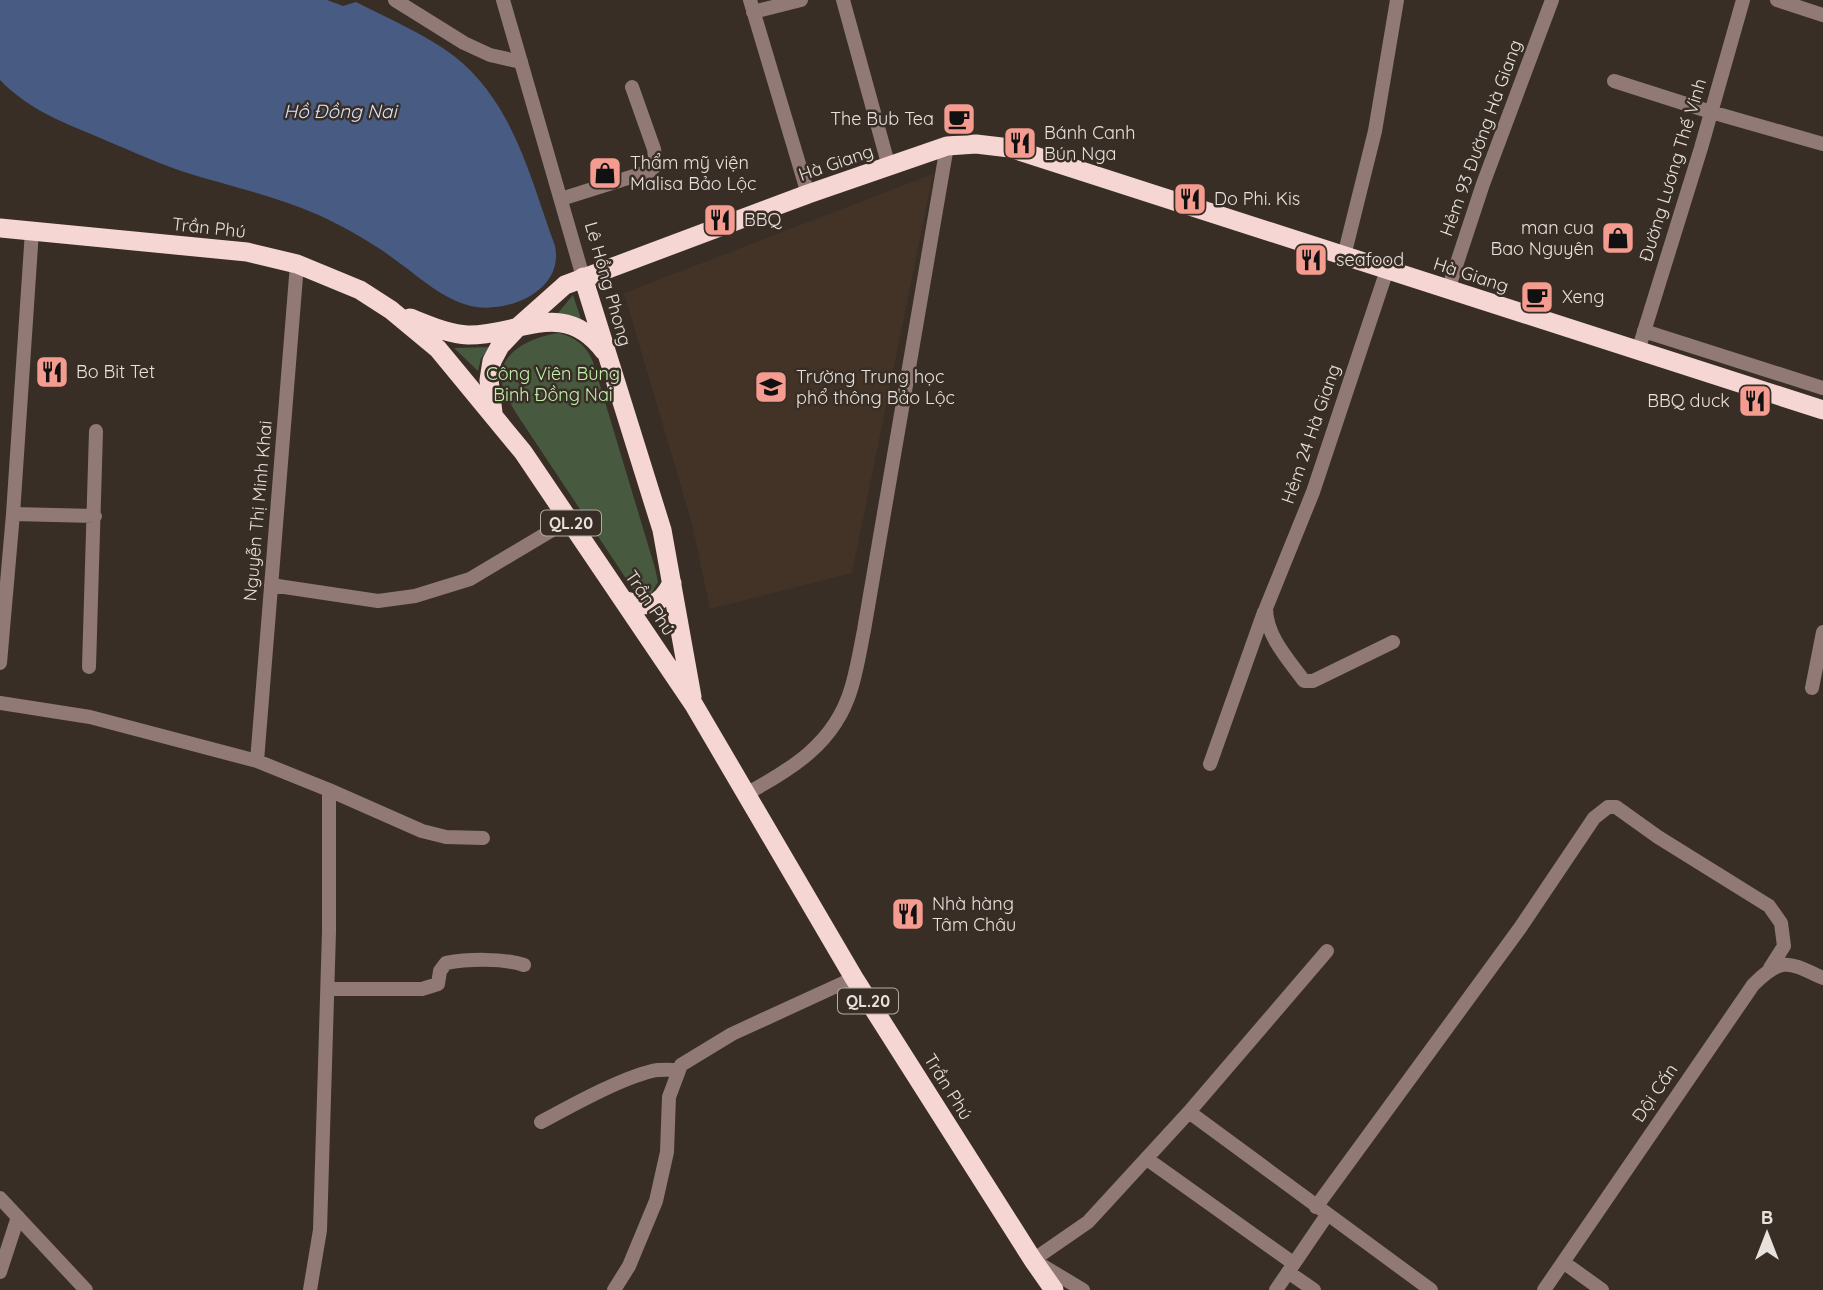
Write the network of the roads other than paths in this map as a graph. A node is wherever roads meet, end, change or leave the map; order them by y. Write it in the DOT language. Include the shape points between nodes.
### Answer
graph roads {
  1 [pos="396,0"];
  2 [pos="503,0"];
  3 [pos="802,0"];
  4 [pos="843,0"];
  5 [pos="1552,0"];
  6 [pos="1743,0"];
  7 [pos="1777,0"];
  8 [pos="1392,1"];
  9 [pos="751,6"];
  10 [pos="1823,15"];
  11 [pos="520,62"];
  12 [pos="1614,81"];
  13 [pos="632,87"];
  14 [pos="1711,112"];
  15 [pos="1823,144"];
  16 [pos="947,146"];
  17 [pos="889,167"];
  18 [pos="808,194"];
  19 [pos="561,199"];
  20 [pos="0,228"];
  21 [pos="32,231"];
  22 [pos="1344,256"];
  23 [pos="297,264"];
  24 [pos="1387,270"];
  25 [pos="583,277"];
  26 [pos="1448,290"];
  27 [pos="391,310"];
  28 [pos="520,325"];
  29 [pos="1644,331"];
  30 [pos="1638,351"];
  31 [pos="606,355"];
  32 [pos="1823,388"];
  33 [pos="1823,411"];
  34 [pos="493,416"];
  35 [pos="96,431"];
  36 [pos="13,514"];
  37 [pos="95,516"];
  38 [pos="569,520"];
  39 [pos="672,583"];
  40 [pos="271,584"];
  41 [pos="623,600"];
  42 [pos="1266,608"];
  43 [pos="1823,632"];
  44 [pos="1393,642"];
  45 [pos="0,663"];
  46 [pos="89,667"];
  47 [pos="1812,688"];
  48 [pos="0,703"];
  49 [pos="694,705"];
  50 [pos="257,761"];
  51 [pos="1210,764"];
  52 [pos="329,790"];
  53 [pos="746,794"];
  54 [pos="483,838"];
  55 [pos="1326,951"];
  56 [pos="524,965"];
  57 [pos="1770,968"];
  58 [pos="854,978"];
  59 [pos="1823,978"];
  60 [pos="328,989"];
  61 [pos="679,1070"];
  62 [pos="1189,1112"];
  63 [pos="541,1122"];
  64 [pos="1147,1158"];
  65 [pos="0,1198"];
  66 [pos="1321,1211"];
  67 [pos="18,1217"];
  68 [pos="1033,1260"];
  69 [pos="1563,1262"];
  70 [pos="1291,1268"];
  71 [pos="0,1272"];
  72 [pos="1049,1288"];
  73 [pos="86,1290"];
  74 [pos="310,1290"];
  75 [pos="614,1290"];
  76 [pos="1083,1290"];
  77 [pos="1276,1290"];
  78 [pos="1314,1290"];
  79 [pos="1431,1290"];
  80 [pos="1544,1290"];
  81 [pos="1602,1290"];
  1 -- 11 [label="street" via="464,43"];
  2 -- 11 [label="street, Lê Hồng Phong"];
  3 -- 9 [label="street"];
  4 -- 17 [label="street"];
  5 -- 26 [label="street, Hẻm 93 Đường Hà Giang"];
  6 -- 14 [label="street, Đường Lương Thế Vinh"];
  7 -- 10 [label="street"];
  8 -- 22 [label="street" via="1375,131"];
  9 -- 18 [label="street"];
  11 -- 19 [label="street, Lê Hồng Phong"];
  12 -- 14 [label="street"];
  13 -- 19 [label="street" via="656,165 650,171"];
  14 -- 15 [label="street"];
  14 -- 29 [label="street, Đường Lương Thế Vinh"];
  16 -- 17 [label="highway, Hà Giang"];
  16 -- 22 [label="highway, Hà Giang" via="1010,148"];
  16 -- 53 [label="street" via="851,691 832,731 792,769"];
  17 -- 18 [label="highway, Hà Giang"];
  18 -- 25 [label="highway, Hà Giang"];
  19 -- 25 [label="street, Lê Hồng Phong"];
  20 -- 21 [label="highway, Trần Phú / QL.20"];
  21 -- 23 [label="highway, Trần Phú / QL.20" via="247,252"];
  21 -- 36 [label="street"];
  22 -- 24 [label="highway, Hà Giang"];
  23 -- 27 [label="highway, Trần Phú / QL.20" via="360,290"];
  23 -- 40 [label="street, Nguyễn Thị Minh Khai"];
  24 -- 26 [label="highway, Hà Giang"];
  24 -- 42 [label="street, Hẻm 24 Hà Giang" via="1313,492"];
  25 -- 28 [label="highway, Hà Giang / QL.20" via="565,285"];
  25 -- 31 [label="highway, Lê Hồng Phong / QL.20"];
  26 -- 30 [label="highway, Hà Giang"];
  27 -- 28 [label="highway, Hà Giang / QL.20" via="433,328 467,335"];
  27 -- 34 [label="highway, Trần Phú / QL.20" via="438,349"];
  28 -- 31 [label="highway, Hà Giang / QL.20" via="561,322 579,328"];
  28 -- 34 [label="highway, Hà Giang / QL.20" via="492,361"];
  29 -- 30 [label="street, Đường Lương Thế Vinh"];
  29 -- 32 [label="street"];
  30 -- 33 [label="highway, Hà Giang"];
  31 -- 39 [label="highway, Lê Hồng Phong / QL.20" via="662,530"];
  34 -- 38 [label="highway, Trần Phú / QL.20"];
  35 -- 37 [label="street"];
  36 -- 37 [label="street"];
  36 -- 45 [label="street"];
  37 -- 46 [label="street"];
  38 -- 40 [label="street" via="470,579 415,596 379,601"];
  38 -- 41 [label="highway, Trần Phú / QL.20"];
  39 -- 41 [label="highway" via="657,603 647,606"];
  39 -- 49 [label="highway, Lê Hồng Phong / QL.20"];
  40 -- 50 [label="street, Nguyễn Thị Minh Khai"];
  41 -- 49 [label="highway, Trần Phú / QL.20"];
  42 -- 44 [label="street" via="1266,621 1304,681 1313,681"];
  42 -- 51 [label="street, Hẻm 24 Hà Giang"];
  43 -- 47 [label="street"];
  48 -- 50 [label="street" via="90,717"];
  49 -- 53 [label="highway, Trần Phú / QL.20"];
  50 -- 52 [label="street"];
  52 -- 54 [label="street" via="422,831"];
  52 -- 60 [label="street"];
  53 -- 58 [label="highway, Trần Phú / QL.20"];
  55 -- 62 [label="street"];
  56 -- 60 [label="street" via="467,959 446,963 438,984 422,989"];
  57 -- 59 [label="street" via="1793,964"];
  57 -- 66 [label="street, Đội Cấn" via="1784,946 1781,923 1769,906 1616,807 1608,807 1594,818"];
  57 -- 69 [label="street, Đội Cấn" via="1753,985"];
  58 -- 61 [label="street" via="732,1034"];
  58 -- 68 [label="highway, Trần Phú / QL.20"];
  60 -- 74 [label="street" via="320,1230"];
  61 -- 63 [label="street" via="641,1075"];
  61 -- 75 [label="street" via="669,1097 667,1152 656,1201"];
  62 -- 64 [label="street"];
  62 -- 66 [label="street"];
  64 -- 68 [label="street" via="1088,1222"];
  64 -- 70 [label="street"];
  65 -- 67 [label="street"];
  66 -- 70 [label="street"];
  66 -- 79 [label="street"];
  67 -- 71 [label="street"];
  67 -- 73 [label="street"];
  68 -- 72 [label="highway, Trần Phú / QL.20"];
  68 -- 76 [label="street"];
  69 -- 80 [label="street, Đội Cấn"];
  69 -- 81 [label="street"];
  70 -- 77 [label="street"];
  70 -- 78 [label="street"];
}
